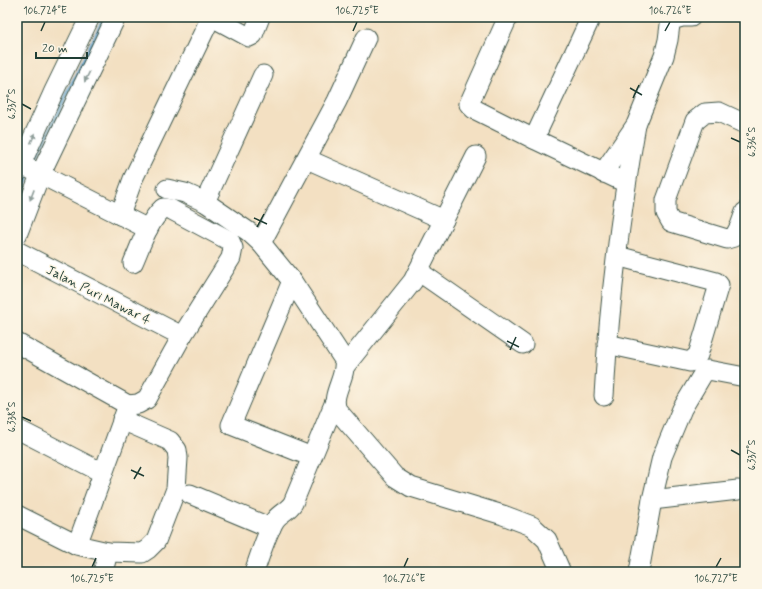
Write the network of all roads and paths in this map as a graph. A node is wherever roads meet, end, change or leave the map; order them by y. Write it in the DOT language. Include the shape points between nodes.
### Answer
graph roads {
  1 [pos="116,17"];
  2 [pos="212,17"];
  3 [pos="260,17"];
  4 [pos="508,17"];
  5 [pos="591,17"];
  6 [pos="691,17"];
  7 [pos="87,18"];
  8 [pos="671,19"];
  9 [pos="366,38"];
  10 [pos="262,76"];
  11 [pos="745,124"];
  12 [pos="636,125"];
  13 [pos="534,139"];
  14 [pos="476,156"];
  15 [pos="307,158"];
  16 [pos="28,170"];
  17 [pos="603,173"];
  18 [pos="626,183"];
  19 [pos="205,202"];
  20 [pos="170,209"];
  21 [pos="745,212"];
  22 [pos="120,215"];
  23 [pos="444,220"];
  24 [pos="148,229"];
  25 [pos="17,235"];
  26 [pos="261,243"];
  27 [pos="17,252"];
  28 [pos="617,256"];
  29 [pos="133,263"];
  30 [pos="418,271"];
  31 [pos="292,281"];
  32 [pos="182,336"];
  33 [pos="17,343"];
  34 [pos="523,344"];
  35 [pos="607,344"];
  36 [pos="345,366"];
  37 [pos="745,377"];
  38 [pos="604,396"];
  39 [pos="334,404"];
  40 [pos="125,413"];
  41 [pos="17,429"];
  42 [pos="312,457"];
  43 [pos="103,473"];
  44 [pos="738,490"];
  45 [pos="190,494"];
  46 [pos="652,500"];
  47 [pos="17,515"];
  48 [pos="271,528"];
  49 [pos="77,545"];
  50 [pos="108,552"];
  51 [pos="103,572"];
  52 [pos="254,572"];
  53 [pos="561,572"];
  54 [pos="639,572"];
  1 -- 16 [label="street, one-way"];
  2 -- 3 [label="street" via="249,37 254,34"];
  2 -- 22 [label="street" via="133,179"];
  4 -- 13 [label="street" via="469,104 474,109"];
  5 -- 13 [label="street"];
  6 -- 8 [label="street"];
  16 -- 7 [label="street, one-way" via="54,91"];
  8 -- 12 [label="street" via="664,56"];
  9 -- 15 [label="street"];
  10 -- 19 [label="street"];
  11 -- 21 [label="street" via="719,112 705,113 695,121 666,200 666,213 671,222 727,239 734,237"];
  12 -- 17 [label="street"];
  12 -- 18 [label="street"];
  13 -- 17 [label="street"];
  14 -- 23 [label="street"];
  15 -- 23 [label="street"];
  15 -- 26 [label="street"];
  16 -- 22 [label="street"];
  16 -- 25 [label="street, one-way"];
  17 -- 18 [label="street"];
  18 -- 28 [label="street"];
  19 -- 20 [label="street" via="172,190"];
  19 -- 26 [label="street"];
  20 -- 24 [label="street" via="163,208 158,212"];
  20 -- 32 [label="street" via="230,241 233,248 231,258"];
  22 -- 24 [label="street"];
  23 -- 30 [label="street"];
  24 -- 29 [label="street"];
  26 -- 31 [label="street"];
  27 -- 32 [label="street, Jalan Puri Mawar 4"];
  28 -- 35 [label="street"];
  28 -- 35 [label="street" via="716,282 719,285 698,355 690,362"];
  30 -- 34 [label="street"];
  30 -- 36 [label="street" via="413,281"];
  31 -- 36 [label="street" via="344,360"];
  31 -- 42 [label="street" via="231,425"];
  32 -- 40 [label="street" via="147,399"];
  33 -- 40 [label="street"];
  35 -- 38 [label="street"];
  36 -- 39 [label="street"];
  37 -- 46 [label="street" via="712,370 704,372 682,408 662,457"];
  39 -- 42 [label="street"];
  39 -- 53 [label="street" via="395,477 411,487 532,526 547,540"];
  40 -- 43 [label="street"];
  40 -- 50 [label="street" via="170,441 177,450 176,489 156,541 148,549 142,553"];
  41 -- 43 [label="street"];
  42 -- 48 [label="street" via="293,503"];
  43 -- 49 [label="street"];
  44 -- 46 [label="street"];
  45 -- 48 [label="street"];
  46 -- 54 [label="street"];
  47 -- 49 [label="street"];
  48 -- 52 [label="street"];
  49 -- 50 [label="street"];
  50 -- 51 [label="street"];
}
